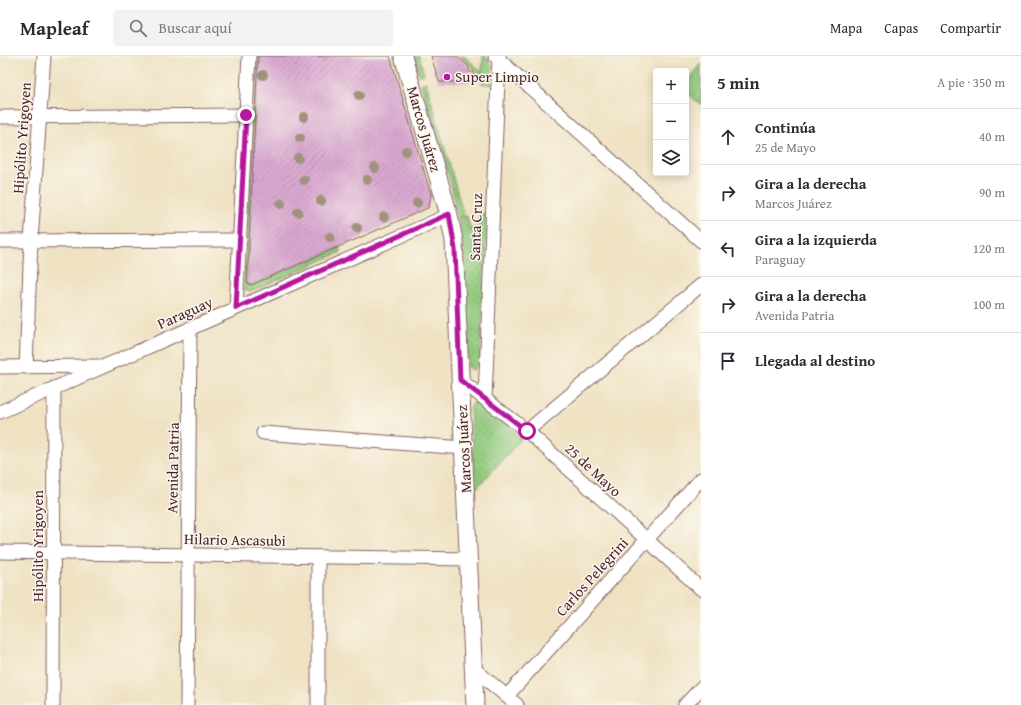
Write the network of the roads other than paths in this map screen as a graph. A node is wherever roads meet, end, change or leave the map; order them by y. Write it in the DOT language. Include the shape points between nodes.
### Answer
graph roads {
  1 [pos="44,56"];
  2 [pos="249,56"];
  3 [pos="403,56"];
  4 [pos="498,57"];
  5 [pos="246,115"];
  6 [pos="0,117"];
  7 [pos="40,117"];
  8 [pos="449,214"];
  9 [pos="240,240"];
  10 [pos="701,240"];
  11 [pos="0,241"];
  12 [pos="31,241"];
  13 [pos="701,285"];
  14 [pos="236,308"];
  15 [pos="190,328"];
  16 [pos="104,366"];
  17 [pos="0,367"];
  18 [pos="26,367"];
  19 [pos="460,380"];
  20 [pos="54,388"];
  21 [pos="485,399"];
  22 [pos="0,412"];
  23 [pos="527,431"];
  24 [pos="263,433"];
  25 [pos="464,448"];
  26 [pos="701,479"];
  27 [pos="646,541"];
  28 [pos="0,552"];
  29 [pos="54,553"];
  30 [pos="188,555"];
  31 [pos="318,557"];
  32 [pos="469,559"];
  33 [pos="701,589"];
  34 [pos="473,668"];
  35 [pos="701,688"];
  36 [pos="507,696"];
  37 [pos="54,705"];
  38 [pos="187,705"];
  39 [pos="318,705"];
  40 [pos="475,705"];
  41 [pos="517,705"];
  42 [pos="685,705"];
  1 -- 7 [label="street, Hipólito Yrigoyen"];
  2 -- 5 [label="street"];
  3 -- 8 [label="main road, Marcos Juárez"];
  4 -- 10 [label="street"];
  4 -- 21 [label="street, Santa Cruz"];
  5 -- 7 [label="street"];
  5 -- 9 [label="street"];
  6 -- 7 [label="street"];
  7 -- 12 [label="street, Hipólito Yrigoyen"];
  8 -- 14 [label="street, Paraguay"];
  8 -- 19 [label="main road, Marcos Juárez" via="455,249"];
  9 -- 12 [label="street"];
  9 -- 14 [label="street"];
  11 -- 12 [label="street"];
  12 -- 18 [label="street, Hipólito Yrigoyen"];
  13 -- 23 [label="street"];
  14 -- 15 [label="street, Paraguay"];
  15 -- 16 [label="street, Paraguay"];
  15 -- 30 [label="street, Avenida Patria"];
  16 -- 18 [label="street"];
  16 -- 20 [label="street, Paraguay"];
  17 -- 18 [label="street"];
  19 -- 21 [label="street, 25 de Mayo"];
  19 -- 25 [label="main road, Marcos Juárez"];
  20 -- 22 [label="street, Paraguay"];
  20 -- 29 [label="street, Hipólito Yrigoyen"];
  21 -- 23 [label="street, 25 de Mayo"];
  23 -- 27 [label="street, 25 de Mayo"];
  24 -- 25 [label="street"];
  25 -- 32 [label="main road, Marcos Juárez"];
  26 -- 27 [label="street, Carlos Pelegrini"];
  27 -- 33 [label="street, 25 de Mayo"];
  27 -- 36 [label="street, Carlos Pelegrini"];
  28 -- 29 [label="street, Hilario Ascasubi"];
  29 -- 30 [label="street, Hilario Ascasubi"];
  29 -- 37 [label="street, Hipólito Yrigoyen"];
  30 -- 31 [label="street, Hilario Ascasubi"];
  30 -- 38 [label="street, Avenida Patria"];
  31 -- 32 [label="street, Hilario Ascasubi"];
  31 -- 39 [label="street"];
  32 -- 34 [label="main road, Marcos Juárez"];
  34 -- 36 [label="street"];
  34 -- 40 [label="main road, Marcos Juárez"];
  35 -- 42 [label="street"];
  36 -- 41 [label="street"];
}
